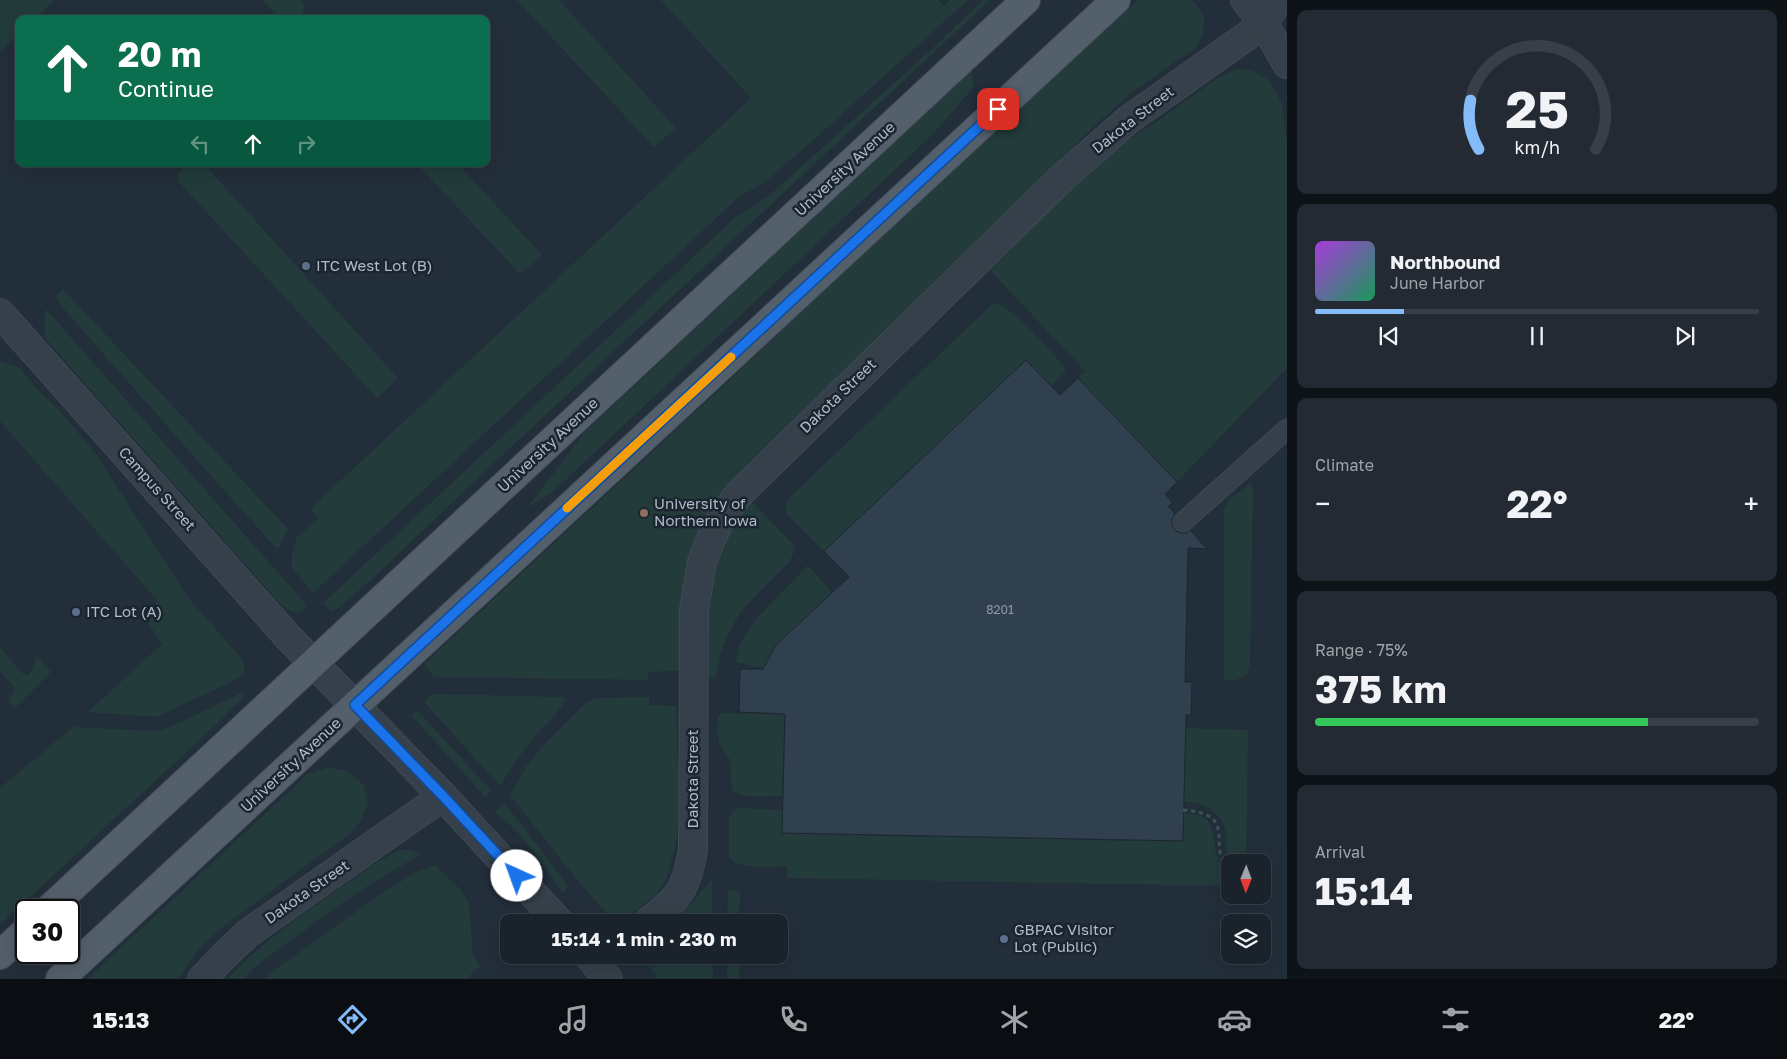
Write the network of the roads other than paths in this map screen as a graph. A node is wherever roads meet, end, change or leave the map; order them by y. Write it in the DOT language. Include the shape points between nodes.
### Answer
graph roads {
  1 [pos="1026,0"];
  2 [pos="1116,0"];
  3 [pos="1245,0"];
  4 [pos="1278,0"];
  5 [pos="1264,24"];
  6 [pos="1287,64"];
  7 [pos="0,313"];
  8 [pos="1287,429"];
  9 [pos="1183,522"];
  10 [pos="315,663"];
  11 [pos="355,705"];
  12 [pos="443,796"];
  13 [pos="60,899"];
  14 [pos="552,914"];
  15 [pos="658,914"];
  16 [pos="15,941"];
  17 [pos="0,955"];
  18 [pos="60,979"];
  19 [pos="202,979"];
  1 -- 10 [label="main road, University Avenue"];
  2 -- 11 [label="main road, University Avenue"];
  3 -- 5 [label="street"];
  4 -- 5 [label="street, Dakota Street"];
  5 -- 6 [label="street"];
  5 -- 15 [label="street, Dakota Street" via="1128,120 1063,176 744,488 727,510 702,562 694,610 692,861 675,900"];
  7 -- 10 [label="street, Campus Street" via="288,637"];
  8 -- 9 [label="lane"];
  10 -- 11 [label="street, Campus Street"];
  10 -- 13 [label="main road, University Avenue"];
  11 -- 12 [label="street, Campus Street"];
  11 -- 18 [label="main road, University Avenue"];
  12 -- 14 [label="street"];
  12 -- 19 [label="street, Dakota Street" via="247,934"];
  16 -- 17 [label="main road"];
}
